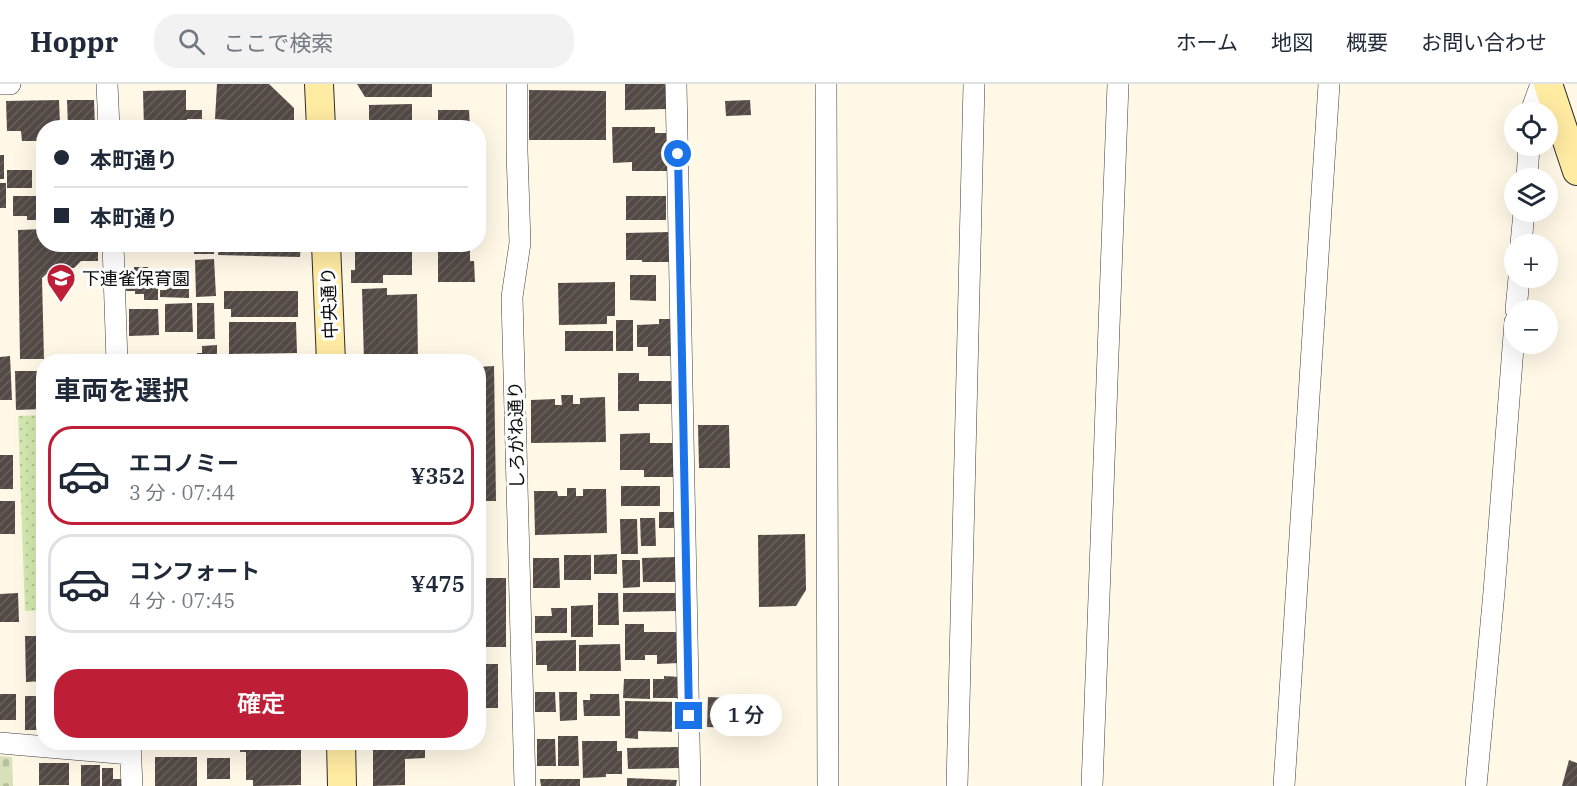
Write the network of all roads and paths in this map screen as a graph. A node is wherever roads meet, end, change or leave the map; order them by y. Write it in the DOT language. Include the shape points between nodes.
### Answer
graph roads {
  1 [pos="0,84"];
  2 [pos="10,84"];
  3 [pos="107,84"];
  4 [pos="320,84"];
  5 [pos="517,84"];
  6 [pos="676,84"];
  7 [pos="826,84"];
  8 [pos="974,84"];
  9 [pos="1118,84"];
  10 [pos="1329,84"];
  11 [pos="1541,84"];
  12 [pos="1548,84"];
  13 [pos="1534,102"];
  14 [pos="109,120"];
  15 [pos="321,120"];
  16 [pos="1577,171"];
  17 [pos="113,252"];
  18 [pos="326,252"];
  19 [pos="117,354"];
  20 [pos="331,354"];
  21 [pos="1513,354"];
  22 [pos="0,743"];
  23 [pos="36,744"];
  24 [pos="130,750"];
  25 [pos="341,750"];
  26 [pos="132,786"];
  27 [pos="342,786"];
  28 [pos="525,786"];
  29 [pos="690,786"];
  30 [pos="828,786"];
  31 [pos="957,786"];
  32 [pos="1092,786"];
  33 [pos="1284,786"];
  34 [pos="1476,786"];
  1 -- 2 [label="street"];
  3 -- 14 [label="street"];
  4 -- 15 [label="street"];
  5 -- 28 [label="street, しろがね通り" via="520,243 512,297"];
  6 -- 29 [label="street"];
  7 -- 30 [label="street"];
  8 -- 31 [label="street"];
  9 -- 32 [label="street"];
  10 -- 33 [label="street"];
  11 -- 13 [label="street"];
  12 -- 16 [label="street"];
  17 -- 19 [label="street"];
  18 -- 20 [label="street, 中央通り"];
  21 -- 34 [label="street"];
  22 -- 23 [label="street"];
  24 -- 26 [label="street"];
  25 -- 27 [label="street"];
}
